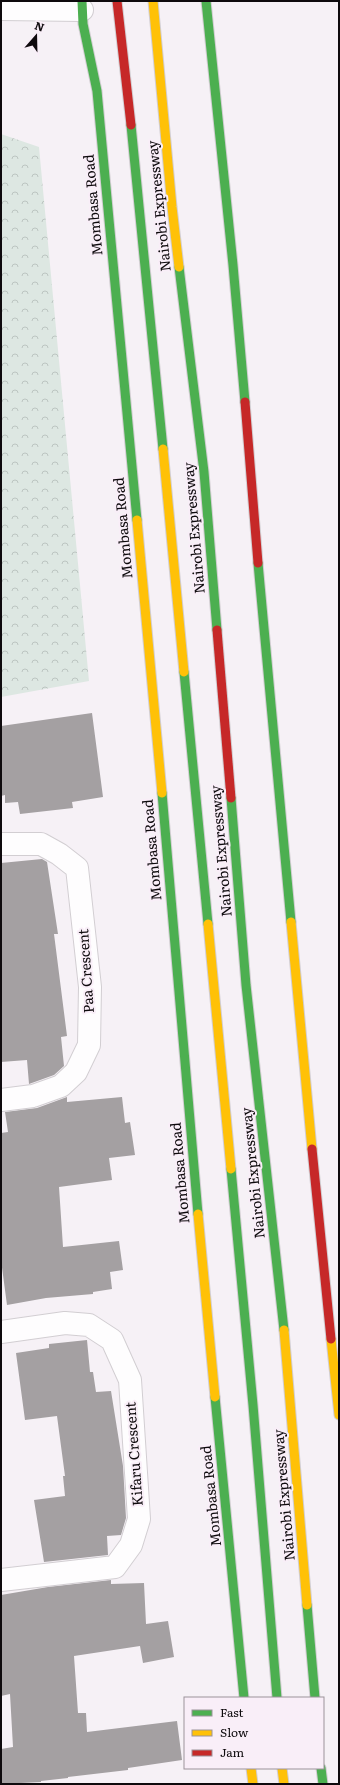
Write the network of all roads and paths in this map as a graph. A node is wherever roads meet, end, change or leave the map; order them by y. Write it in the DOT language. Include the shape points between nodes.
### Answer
graph roads {
  1 [pos="117,1"];
  2 [pos="153,1"];
  3 [pos="206,1"];
  4 [pos="82,6"];
  5 [pos="1,9"];
  6 [pos="1,844"];
  7 [pos="1,1100"];
  8 [pos="1,1332"];
  9 [pos="339,1415"];
  10 [pos="1,1580"];
  11 [pos="244,1697"];
  12 [pos="277,1697"];
  13 [pos="315,1697"];
  14 [pos="251,1769"];
  15 [pos="282,1769"];
  16 [pos="321,1769"];
  17 [pos="253,1784"];
  18 [pos="284,1784"];
  19 [pos="323,1784"];
  1 -- 12 [label="highway, Nairobi Expressway" via="142,225 210,944 253,1405"];
  2 -- 13 [label="highway, Nairobi Expressway" via="172,207 204,472 246,985 282,1306"];
  3 -- 9 [label="highway" via="234,265 267,666"];
  4 -- 5 [label="street"];
  4 -- 11 [label="highway, Mombasa Road" via="97,91 195,1186"];
  6 -- 7 [label="street, Paa Crescent" via="41,844 77,868 90,987 89,1045 76,1072 61,1086 33,1096"];
  8 -- 10 [label="street, Kifaru Crescent" via="65,1323 89,1325 112,1340 130,1380 139,1519 131,1545 115,1567"];
  14 -- 17 [label="highway"];
  15 -- 18 [label="highway"];
  16 -- 19 [label="highway"];
}
